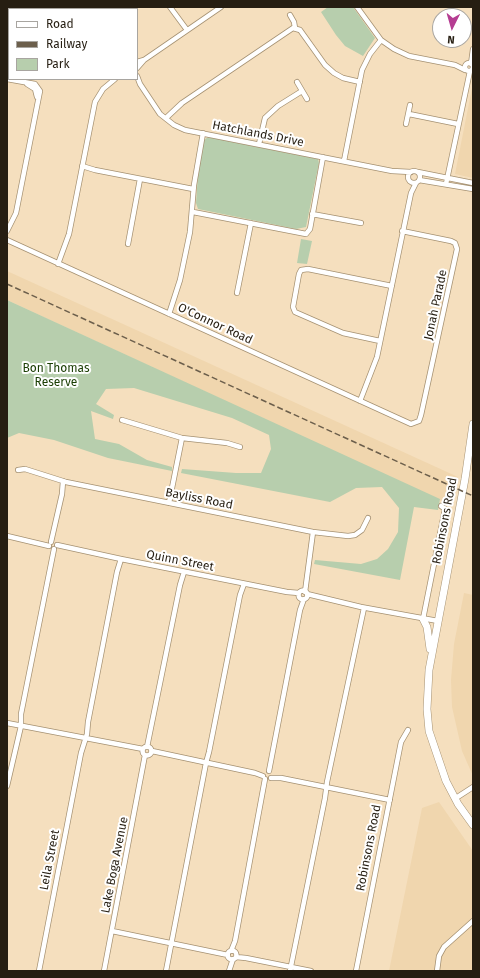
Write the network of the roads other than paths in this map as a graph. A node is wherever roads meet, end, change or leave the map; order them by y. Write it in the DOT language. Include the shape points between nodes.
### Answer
graph roads {
  1 [pos="170,7"];
  2 [pos="222,7"];
  3 [pos="357,7"];
  4 [pos="290,15"];
  5 [pos="295,28"];
  6 [pos="185,31"];
  7 [pos="381,40"];
  8 [pos="472,52"];
  9 [pos="144,60"];
  10 [pos="138,62"];
  11 [pos="138,67"];
  12 [pos="470,68"];
  13 [pos="138,79"];
  14 [pos="12,80"];
  15 [pos="114,80"];
  16 [pos="135,80"];
  17 [pos="297,82"];
  18 [pos="360,82"];
  19 [pos="140,84"];
  20 [pos="302,91"];
  21 [pos="307,99"];
  22 [pos="410,105"];
  23 [pos="408,114"];
  24 [pos="167,120"];
  25 [pos="406,124"];
  26 [pos="458,124"];
  27 [pos="203,133"];
  28 [pos="259,144"];
  29 [pos="323,157"];
  30 [pos="344,161"];
  31 [pos="82,168"];
  32 [pos="392,171"];
  33 [pos="411,172"];
  34 [pos="418,172"];
  35 [pos="140,179"];
  36 [pos="408,180"];
  37 [pos="417,181"];
  38 [pos="447,181"];
  39 [pos="473,183"];
  40 [pos="473,189"];
  41 [pos="193,190"];
  42 [pos="411,193"];
  43 [pos="193,212"];
  44 [pos="312,214"];
  45 [pos="251,223"];
  46 [pos="361,223"];
  47 [pos="7,231"];
  48 [pos="402,231"];
  49 [pos="7,240"];
  50 [pos="128,244"];
  51 [pos="56,263"];
  52 [pos="392,286"];
  53 [pos="237,293"];
  54 [pos="167,313"];
  55 [pos="380,341"];
  56 [pos="358,400"];
  57 [pos="122,420"];
  58 [pos="416,423"];
  59 [pos="473,424"];
  60 [pos="182,438"];
  61 [pos="240,447"];
  62 [pos="18,470"];
  63 [pos="64,482"];
  64 [pos="169,503"];
  65 [pos="441,506"];
  66 [pos="368,518"];
  67 [pos="315,532"];
  68 [pos="7,536"];
  69 [pos="53,546"];
  70 [pos="120,559"];
  71 [pos="182,571"];
  72 [pos="242,583"];
  73 [pos="303,595"];
  74 [pos="362,608"];
  75 [pos="423,619"];
  76 [pos="438,622"];
  77 [pos="430,665"];
  78 [pos="7,723"];
  79 [pos="19,725"];
  80 [pos="408,730"];
  81 [pos="84,738"];
  82 [pos="147,751"];
  83 [pos="207,763"];
  84 [pos="267,775"];
  85 [pos="7,786"];
  86 [pos="327,787"];
  87 [pos="473,787"];
  88 [pos="456,798"];
  89 [pos="390,800"];
  90 [pos="473,825"];
  91 [pos="473,921"];
  92 [pos="112,931"];
  93 [pos="172,943"];
  94 [pos="232,955"];
  95 [pos="292,969"];
  96 [pos="39,971"];
  97 [pos="104,971"];
  98 [pos="166,971"];
  99 [pos="229,971"];
  100 [pos="311,971"];
  101 [pos="356,971"];
  102 [pos="437,971"];
  1 -- 6 [label="street"];
  2 -- 6 [label="street"];
  3 -- 7 [label="street"];
  4 -- 5 [label="street"];
  5 -- 18 [label="street" via="300,30 325,65 334,73"];
  5 -- 24 [label="street" via="177,108"];
  6 -- 9 [label="street"];
  7 -- 12 [label="street" via="401,53"];
  7 -- 18 [label="street" via="365,63"];
  8 -- 12 [label="street"];
  9 -- 10 [label="street"];
  9 -- 11 [label="street"];
  12 -- 26 [label="street"];
  13 -- 19 [label="street, Hatchlands Drive"];
  14 -- 47 [label="street" via="26,83 35,89 38,99 16,213"];
  15 -- 31 [label="street" via="103,89 95,102"];
  16 -- 19 [label="street, Hatchlands Drive"];
  17 -- 20 [label="street"];
  18 -- 30 [label="street"];
  19 -- 24 [label="street, Hatchlands Drive"];
  20 -- 21 [label="street"];
  20 -- 28 [label="street" via="278,106 265,118"];
  22 -- 23 [label="street"];
  23 -- 25 [label="street"];
  23 -- 26 [label="street"];
  24 -- 27 [label="street, Hatchlands Drive" via="185,130"];
  26 -- 38 [label="street"];
  27 -- 28 [label="street, Hatchlands Drive"];
  27 -- 41 [label="street"];
  28 -- 29 [label="street, Hatchlands Drive"];
  29 -- 30 [label="street, Hatchlands Drive"];
  29 -- 44 [label="street"];
  30 -- 32 [label="street, Hatchlands Drive"];
  31 -- 35 [label="street"];
  31 -- 51 [label="street" via="68,238"];
  32 -- 33 [label="street, Hatchlands Drive"];
  32 -- 36 [label="street, Hatchlands Drive"];
  33 -- 34 [label="street, Hatchlands Drive"];
  33 -- 36 [label="street"];
  34 -- 37 [label="street"];
  34 -- 38 [label="street"];
  35 -- 41 [label="street"];
  35 -- 50 [label="street"];
  36 -- 37 [label="street, Hatchlands Drive"];
  36 -- 42 [label="street"];
  37 -- 38 [label="street"];
  37 -- 42 [label="street"];
  38 -- 39 [label="street"];
  38 -- 40 [label="street"];
  41 -- 43 [label="street"];
  42 -- 48 [label="street"];
  43 -- 45 [label="street"];
  43 -- 54 [label="street" via="180,280"];
  44 -- 45 [label="street" via="310,226 298,232"];
  44 -- 46 [label="street"];
  45 -- 53 [label="street"];
  48 -- 52 [label="street"];
  48 -- 58 [label="street, Jonah Parade" via="451,241 457,246 421,415"];
  49 -- 51 [label="street, O'Connor Road"];
  51 -- 54 [label="street, O'Connor Road"];
  52 -- 55 [label="street"];
  52 -- 55 [label="street" via="312,270 304,272 299,278 294,304 304,316 343,333"];
  54 -- 56 [label="street, O'Connor Road"];
  55 -- 56 [label="street" via="376,361"];
  56 -- 58 [label="street, O'Connor Road" via="404,422"];
  57 -- 60 [label="street"];
  59 -- 76 [label="main road, Robinsons Road"];
  60 -- 61 [label="street"];
  60 -- 64 [label="street"];
  62 -- 63 [label="street, Bayliss Road" via="34,471"];
  63 -- 64 [label="street, Bayliss Road"];
  63 -- 69 [label="street"];
  64 -- 67 [label="street, Bayliss Road"];
  65 -- 75 [label="street, Robinsons Road" via="445,509"];
  66 -- 67 [label="street, Bayliss Road" via="362,530 355,535"];
  67 -- 73 [label="street"];
  68 -- 69 [label="street, Quinn Street"];
  69 -- 70 [label="street, Quinn Street"];
  69 -- 79 [label="street"];
  70 -- 71 [label="street, Quinn Street"];
  70 -- 81 [label="street, Leila Street"];
  71 -- 72 [label="street, Quinn Street"];
  71 -- 82 [label="street, Lake Boga Avenue"];
  72 -- 73 [label="street, Quinn Street"];
  72 -- 83 [label="street"];
  73 -- 74 [label="street, Quinn Street"];
  73 -- 84 [label="street"];
  74 -- 75 [label="street, Quinn Street"];
  74 -- 86 [label="street"];
  75 -- 76 [label="street, Quinn Street"];
  75 -- 77 [label="main road" via="428,633"];
  76 -- 77 [label="main road, Robinsons Road"];
  77 -- 88 [label="main road" via="427,709 429,731 436,756"];
  78 -- 79 [label="street"];
  79 -- 81 [label="street"];
  79 -- 85 [label="street"];
  80 -- 89 [label="street, Robinsons Road" via="401,742"];
  81 -- 82 [label="street"];
  81 -- 96 [label="street, Leila Street"];
  82 -- 83 [label="street"];
  82 -- 92 [label="street, Lake Boga Avenue"];
  83 -- 84 [label="street"];
  83 -- 93 [label="street"];
  84 -- 86 [label="street"];
  84 -- 94 [label="street"];
  86 -- 89 [label="street"];
  86 -- 95 [label="street"];
  87 -- 88 [label="street"];
  88 -- 90 [label="main road"];
  89 -- 101 [label="street, Robinsons Road"];
  91 -- 102 [label="street" via="444,946 439,956"];
  92 -- 93 [label="street"];
  92 -- 97 [label="street, Lake Boga Avenue"];
  93 -- 94 [label="street"];
  93 -- 98 [label="street"];
  94 -- 95 [label="street"];
  94 -- 99 [label="street"];
  95 -- 100 [label="street"];
}
